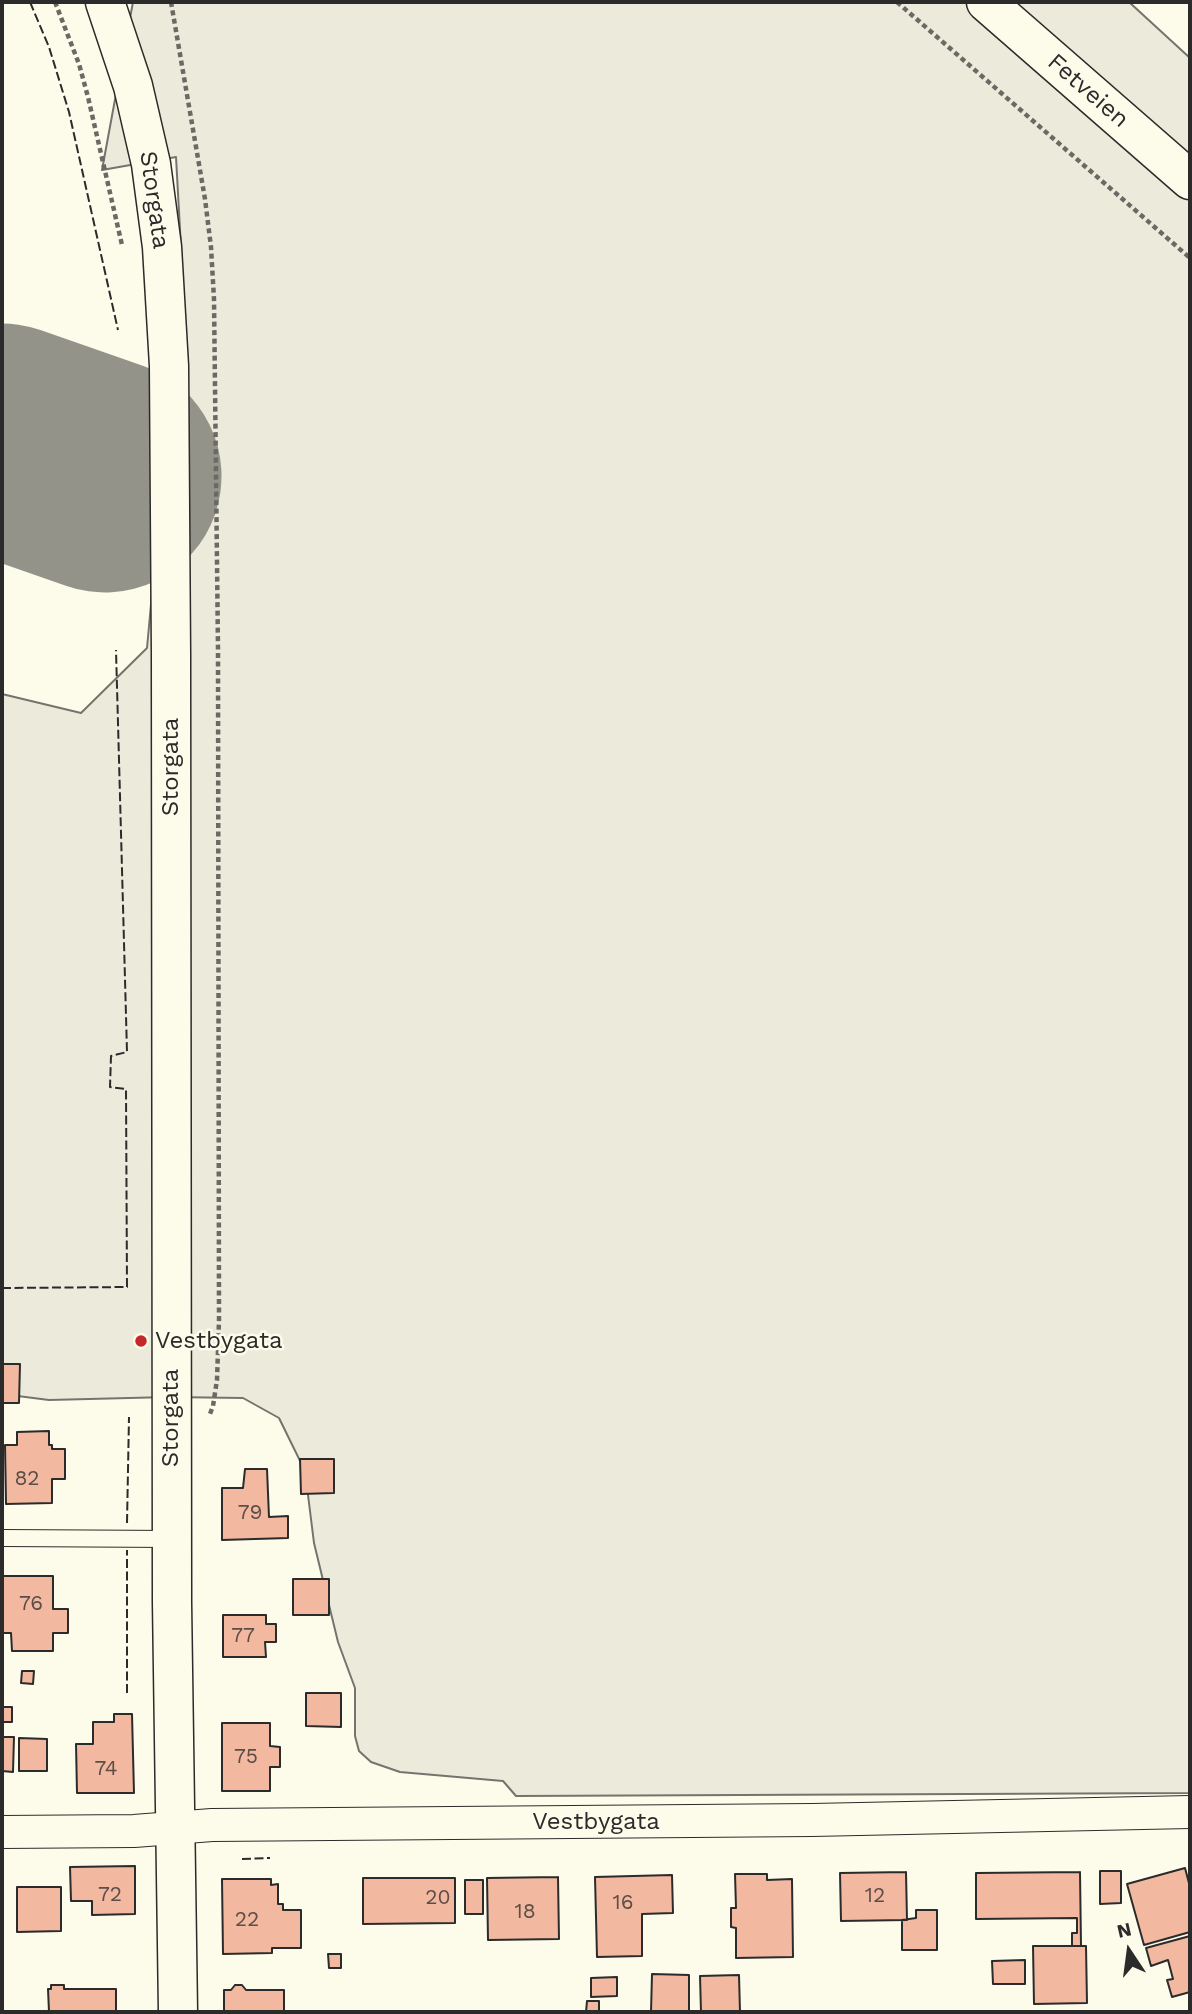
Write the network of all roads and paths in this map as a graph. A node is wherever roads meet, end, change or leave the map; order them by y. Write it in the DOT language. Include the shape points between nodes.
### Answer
graph roads {
  1 [pos="55,2"];
  2 [pos="105,2"];
  3 [pos="171,2"];
  4 [pos="897,2"];
  5 [pos="986,2"];
  6 [pos="1190,180"];
  7 [pos="122,248"];
  8 [pos="1190,258"];
  9 [pos="214,1406"];
  10 [pos="2,1538"];
  11 [pos="172,1539"];
  12 [pos="1190,1812"];
  13 [pos="176,1827"];
  14 [pos="2,1832"];
  15 [pos="178,2012"];
  1 -- 7 [label="path" via="88,97"];
  2 -- 11 [label="main road, Storgata" via="134,86 151,164 166,305"];
  3 -- 9 [label="path" via="204,188 214,299 218,649 218,1350"];
  4 -- 8 [label="path"];
  5 -- 6 [label="main road, Fetveien"];
  10 -- 11 [label="lane"];
  11 -- 13 [label="main road, Storgata"];
  12 -- 13 [label="street, Vestbygata"];
  13 -- 14 [label="street, Vestbygata"];
  13 -- 15 [label="main road, Storgata"];
}
